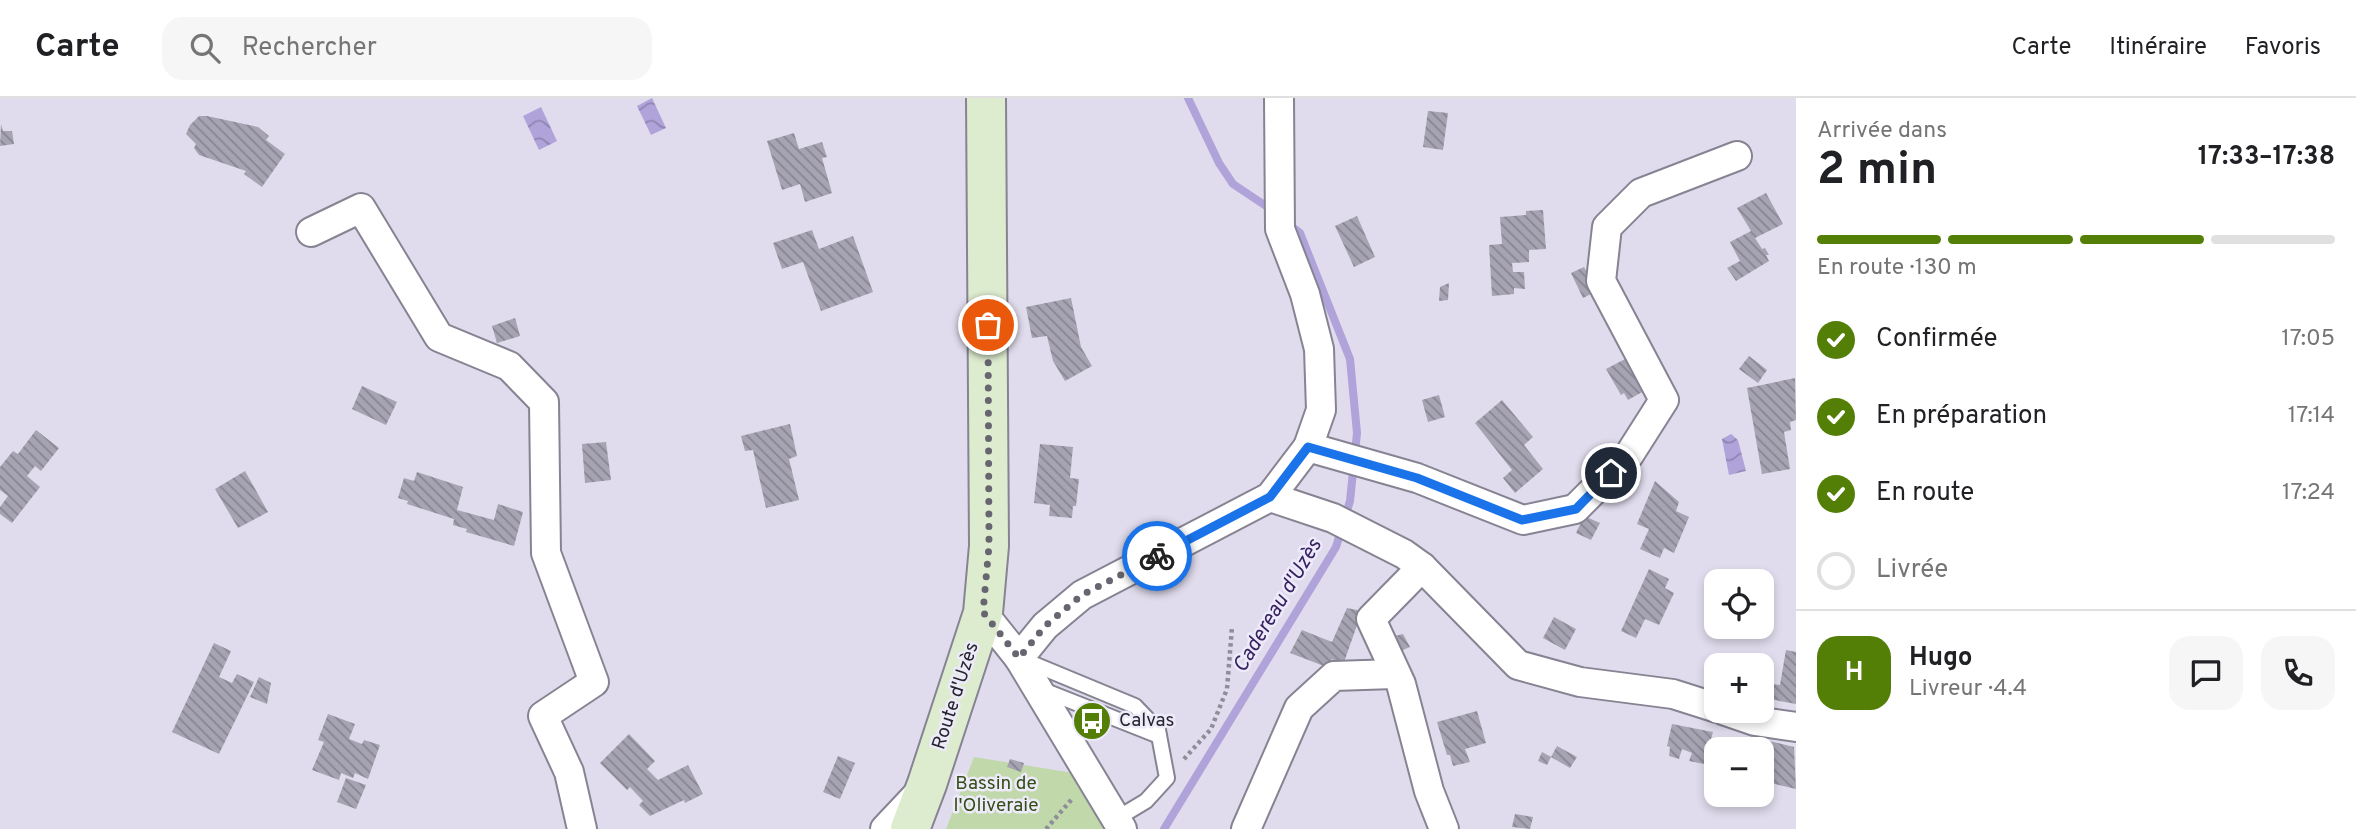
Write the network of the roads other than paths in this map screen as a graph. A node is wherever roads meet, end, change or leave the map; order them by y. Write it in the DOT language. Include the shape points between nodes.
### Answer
graph roads {
  1 [pos="986,98"];
  2 [pos="1279,98"];
  3 [pos="1737,156"];
  4 [pos="310,232"];
  5 [pos="1308,447"];
  6 [pos="1270,497"];
  7 [pos="1422,567"];
  8 [pos="983,612"];
  9 [pos="1019,658"];
  10 [pos="1394,674"];
  11 [pos="1038,688"];
  12 [pos="1704,704"];
  13 [pos="1769,723"];
  14 [pos="1796,727"];
  15 [pos="1159,736"];
  16 [pos="927,784"];
  17 [pos="1119,824"];
  18 [pos="582,829"];
  19 [pos="885,829"];
  20 [pos="910,829"];
  21 [pos="1245,829"];
  22 [pos="1444,829"];
  1 -- 8 [label="main road, Route d'Uzès" via="989,546"];
  2 -- 5 [label="street" via="1280,216 1319,349 1321,410"];
  3 -- 5 [label="street" via="1641,193 1608,227 1601,281 1664,400 1629,455 1576,509 1522,520 1417,478"];
  4 -- 18 [label="street" via="361,208 439,337 509,366 544,402 547,553 594,682 543,716 569,772"];
  5 -- 6 [label="street"];
  6 -- 7 [label="street" via="1342,523"];
  6 -- 9 [label="street" via="1082,595 1045,626"];
  7 -- 10 [label="street" via="1371,619"];
  7 -- 12 [label="street" via="1518,665 1580,682 1674,694"];
  8 -- 9 [label="street"];
  8 -- 16 [label="main road, Route d'Uzès"];
  9 -- 11 [label="street"];
  9 -- 15 [label="lane" via="1135,706"];
  10 -- 21 [label="street" via="1334,676 1299,708"];
  10 -- 22 [label="street" via="1401,684 1429,791"];
  11 -- 15 [label="lane"];
  11 -- 17 [label="street"];
  13 -- 14 [label="street"];
  15 -- 17 [label="lane" via="1167,778"];
  16 -- 19 [label="street"];
  16 -- 20 [label="main road, Route d'Uzès"];
}
